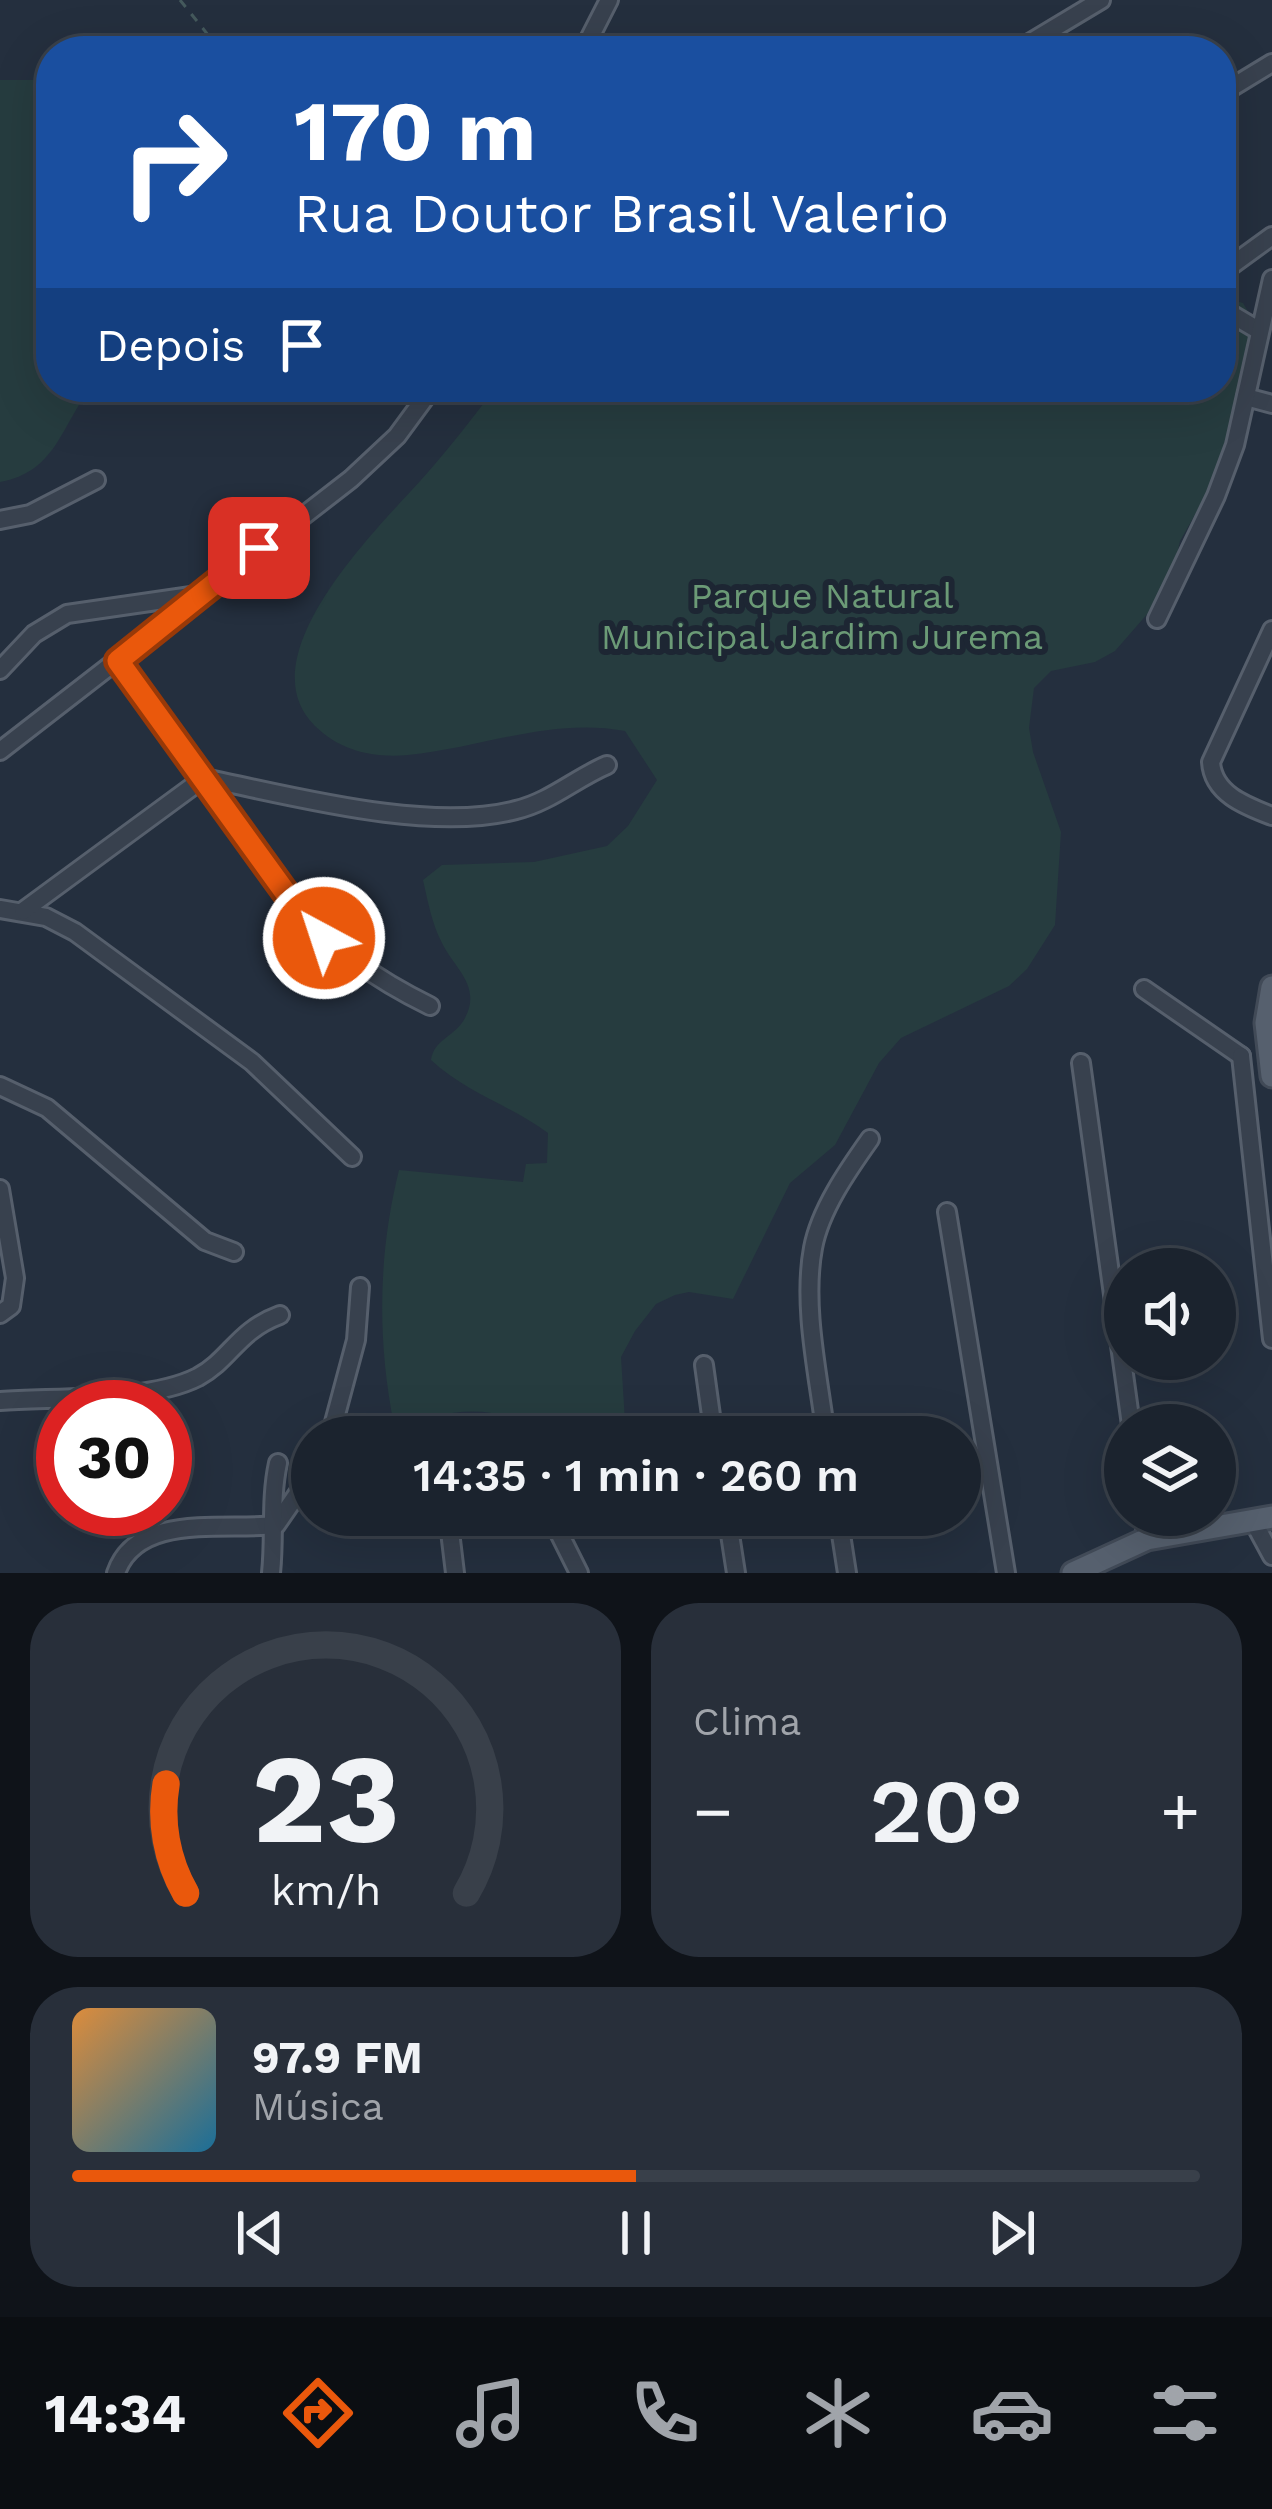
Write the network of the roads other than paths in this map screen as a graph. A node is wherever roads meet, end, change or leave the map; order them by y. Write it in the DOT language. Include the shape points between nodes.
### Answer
graph roads {
  1 [pos="609,0"];
  2 [pos="1101,0"];
  3 [pos="591,36"];
  4 [pos="1041,36"];
  5 [pos="1272,63"];
  6 [pos="1236,85"];
  7 [pos="1272,236"];
  8 [pos="1236,262"];
  9 [pos="1272,278"];
  10 [pos="1236,317"];
  11 [pos="1258,330"];
  12 [pos="1246,398"];
  13 [pos="421,402"];
  14 [pos="1272,404"];
  15 [pos="96,480"];
  16 [pos="0,520"];
  17 [pos="198,595"];
  18 [pos="1157,619"];
  19 [pos="1272,630"];
  20 [pos="118,661"];
  21 [pos="0,670"];
  22 [pos="0,751"];
  23 [pos="607,765"];
  24 [pos="204,778"];
  25 [pos="1272,816"];
  26 [pos="0,909"];
  27 [pos="23,911"];
  28 [pos="1272,987"];
  29 [pos="1144,989"];
  30 [pos="430,1006"];
  31 [pos="1266,1050"];
  32 [pos="1241,1056"];
  33 [pos="1081,1063"];
  34 [pos="1272,1076"];
  35 [pos="0,1086"];
  36 [pos="870,1139"];
  37 [pos="352,1157"];
  38 [pos="0,1189"];
  39 [pos="946,1213"];
  40 [pos="234,1252"];
  41 [pos="360,1287"];
  42 [pos="0,1314"];
  43 [pos="280,1315"];
  44 [pos="1272,1339"];
  45 [pos="704,1365"];
  46 [pos="0,1401"];
  47 [pos="1128,1404"];
  48 [pos="336,1416"];
  49 [pos="711,1416"];
  50 [pos="823,1416"];
  51 [pos="278,1463"];
  52 [pos="291,1504"];
  53 [pos="1262,1518"];
  54 [pos="276,1525"];
  55 [pos="447,1536"];
  56 [pos="560,1536"];
  57 [pos="730,1536"];
  58 [pos="841,1536"];
  59 [pos="1147,1536"];
  60 [pos="1147,1539"];
  61 [pos="1272,1556"];
  62 [pos="116,1573"];
  63 [pos="271,1573"];
  64 [pos="455,1573"];
  65 [pos="579,1573"];
  66 [pos="736,1573"];
  67 [pos="847,1573"];
  68 [pos="1006,1573"];
  69 [pos="1073,1573"];
  1 -- 3 [label="street"];
  2 -- 4 [label="street"];
  5 -- 6 [label="street"];
  7 -- 8 [label="street"];
  9 -- 11 [label="street"];
  10 -- 11 [label="street"];
  11 -- 12 [label="street"];
  12 -- 14 [label="street"];
  12 -- 18 [label="street" via="1216,496"];
  13 -- 17 [label="street" via="352,478"];
  15 -- 16 [label="street"];
  17 -- 20 [label="street"];
  17 -- 21 [label="street" via="67,614"];
  19 -- 25 [label="street" via="1211,762 1219,786"];
  20 -- 22 [label="street"];
  20 -- 24 [label="street"];
  23 -- 24 [label="street" via="518,810 459,818"];
  24 -- 27 [label="street"];
  24 -- 30 [label="street" via="324,938"];
  26 -- 27 [label="street"];
  27 -- 37 [label="street" via="75,932 233,1048"];
  28 -- 31 [label="main road"];
  29 -- 32 [label="street"];
  31 -- 32 [label="street"];
  31 -- 34 [label="main road"];
  32 -- 44 [label="street"];
  33 -- 47 [label="street"];
  35 -- 40 [label="street" via="47,1108 205,1241"];
  36 -- 50 [label="street" via="818,1227 812,1252"];
  38 -- 42 [label="street" via="16,1278 11,1306"];
  39 -- 68 [label="street"];
  41 -- 48 [label="street"];
  43 -- 46 [label="street" via="248,1329 209,1369 181,1382"];
  45 -- 49 [label="street"];
  51 -- 54 [label="street"];
  52 -- 54 [label="street"];
  53 -- 60 [label="main road"];
  53 -- 61 [label="street"];
  54 -- 62 [label="street" via="154,1535 127,1550"];
  54 -- 63 [label="street"];
  55 -- 64 [label="street"];
  56 -- 65 [label="street"];
  57 -- 66 [label="street"];
  58 -- 67 [label="street"];
  59 -- 60 [label="street"];
  60 -- 69 [label="main road"];
}
